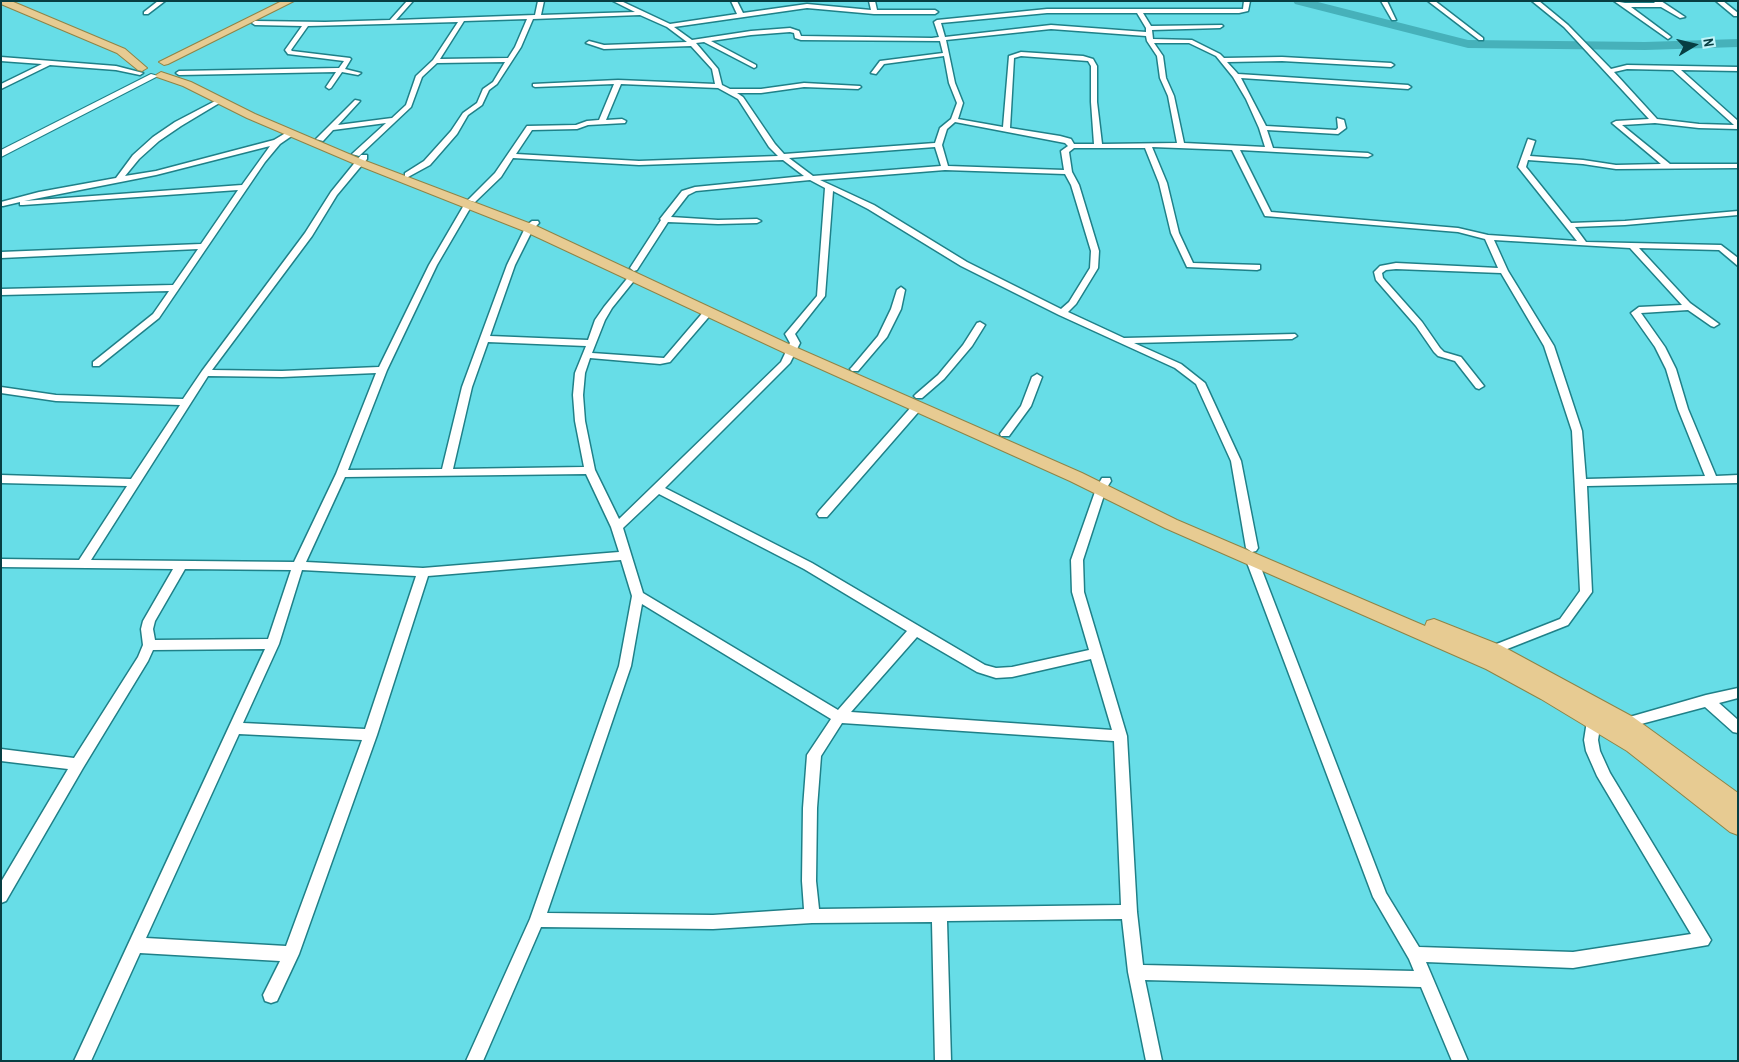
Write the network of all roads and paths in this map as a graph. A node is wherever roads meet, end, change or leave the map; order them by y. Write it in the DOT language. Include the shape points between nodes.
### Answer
graph roads {
  1 [pos="3,1"];
  2 [pos="162,1"];
  3 [pos="290,1"];
  4 [pos="299,1"];
  5 [pos="410,1"];
  6 [pos="541,1"];
  7 [pos="616,1"];
  8 [pos="734,1"];
  9 [pos="872,1"];
  10 [pos="1247,1"];
  11 [pos="1384,1"];
  12 [pos="1432,1"];
  13 [pos="1535,1"];
  14 [pos="1719,1"];
  15 [pos="1620,3"];
  16 [pos="1658,3"];
  17 [pos="807,4"];
  18 [pos="1138,10"];
  19 [pos="874,12"];
  20 [pos="146,13"];
  21 [pos="640,14"];
  22 [pos="740,14"];
  23 [pos="1736,15"];
  24 [pos="534,17"];
  25 [pos="1682,17"];
  26 [pos="1394,19"];
  27 [pos="462,20"];
  28 [pos="392,21"];
  29 [pos="937,22"];
  30 [pos="255,23"];
  31 [pos="306,24"];
  32 [pos="669,26"];
  33 [pos="1220,26"];
  34 [pos="1149,35"];
  35 [pos="1668,37"];
  36 [pos="942,39"];
  37 [pos="1481,39"];
  38 [pos="705,40"];
  39 [pos="589,43"];
  40 [pos="692,43"];
  41 [pos="121,52"];
  42 [pos="947,54"];
  43 [pos="1,59"];
  44 [pos="510,60"];
  45 [pos="1222,60"];
  46 [pos="435,61"];
  47 [pos="50,63"];
  48 [pos="1391,65"];
  49 [pos="754,66"];
  50 [pos="1674,67"];
  51 [pos="167,69"];
  52 [pos="1738,69"];
  53 [pos="341,70"];
  54 [pos="141,72"];
  55 [pos="1610,72"];
  56 [pos="358,73"];
  57 [pos="874,73"];
  58 [pos="1236,76"];
  59 [pos="618,82"];
  60 [pos="535,85"];
  61 [pos="329,86"];
  62 [pos="719,86"];
  63 [pos="1,87"];
  64 [pos="858,87"];
  65 [pos="1408,87"];
  66 [pos="729,92"];
  67 [pos="219,101"];
  68 [pos="357,101"];
  69 [pos="393,120"];
  70 [pos="954,120"];
  71 [pos="1340,120"];
  72 [pos="622,121"];
  73 [pos="1655,121"];
  74 [pos="602,122"];
  75 [pos="1738,126"];
  76 [pos="1263,128"];
  77 [pos="1006,130"];
  78 [pos="292,134"];
  79 [pos="326,134"];
  80 [pos="1531,140"];
  81 [pos="277,142"];
  82 [pos="938,145"];
  83 [pos="1098,145"];
  84 [pos="1181,145"];
  85 [pos="1072,146"];
  86 [pos="1148,146"];
  87 [pos="1,148"];
  88 [pos="1235,148"];
  89 [pos="1269,148"];
  90 [pos="1,154"];
  91 [pos="1368,155"];
  92 [pos="513,156"];
  93 [pos="784,157"];
  94 [pos="360,158"];
  95 [pos="1525,158"];
  96 [pos="1667,166"];
  97 [pos="1738,166"];
  98 [pos="945,168"];
  99 [pos="1068,172"];
  100 [pos="408,175"];
  101 [pos="811,178"];
  102 [pos="120,180"];
  103 [pos="830,186"];
  104 [pos="244,187"];
  105 [pos="470,202"];
  106 [pos="2,204"];
  107 [pos="1738,213"];
  108 [pos="664,219"];
  109 [pos="756,221"];
  110 [pos="532,225"];
  111 [pos="1570,225"];
  112 [pos="1488,237"];
  113 [pos="1584,244"];
  114 [pos="1632,245"];
  115 [pos="204,246"];
  116 [pos="1,255"];
  117 [pos="1738,263"];
  118 [pos="1257,266"];
  119 [pos="1504,271"];
  120 [pos="634,273"];
  121 [pos="175,288"];
  122 [pos="901,290"];
  123 [pos="1,292"];
  124 [pos="1687,306"];
  125 [pos="708,312"];
  126 [pos="1062,313"];
  127 [pos="1714,324"];
  128 [pos="980,326"];
  129 [pos="1292,336"];
  130 [pos="486,339"];
  131 [pos="1123,340"];
  132 [pos="792,347"];
  133 [pos="589,349"];
  134 [pos="96,364"];
  135 [pos="855,369"];
  136 [pos="382,370"];
  137 [pos="206,373"];
  138 [pos="1037,377"];
  139 [pos="1479,386"];
  140 [pos="1,390"];
  141 [pos="918,401"];
  142 [pos="188,402"];
  143 [pos="1005,434"];
  144 [pos="590,470"];
  145 [pos="447,472"];
  146 [pos="341,474"];
  147 [pos="1,479"];
  148 [pos="1738,479"];
  149 [pos="1712,480"];
  150 [pos="135,483"];
  151 [pos="1582,483"];
  152 [pos="1104,485"];
  153 [pos="658,489"];
  154 [pos="823,514"];
  155 [pos="617,527"];
  156 [pos="1252,554"];
  157 [pos="626,556"];
  158 [pos="1,563"];
  159 [pos="83,564"];
  160 [pos="181,565"];
  161 [pos="298,566"];
  162 [pos="423,572"];
  163 [pos="638,596"];
  164 [pos="916,630"];
  165 [pos="273,644"];
  166 [pos="149,645"];
  167 [pos="1494,650"];
  168 [pos="1095,653"];
  169 [pos="1738,693"];
  170 [pos="1706,700"];
  171 [pos="839,717"];
  172 [pos="1594,721"];
  173 [pos="1626,722"];
  174 [pos="233,728"];
  175 [pos="1738,728"];
  176 [pos="370,735"];
  177 [pos="1120,736"];
  178 [pos="1,755"];
  179 [pos="78,764"];
  180 [pos="1738,806"];
  181 [pos="1738,825"];
  182 [pos="1,896"];
  183 [pos="1129,912"];
  184 [pos="939,915"];
  185 [pos="812,916"];
  186 [pos="537,920"];
  187 [pos="135,945"];
  188 [pos="291,954"];
  189 [pos="1415,954"];
  190 [pos="1136,972"];
  191 [pos="1424,979"];
  192 [pos="271,995"];
  193 [pos="82,1061"];
  194 [pos="474,1061"];
  195 [pos="944,1061"];
  196 [pos="1154,1061"];
  197 [pos="1460,1061"];
  1 -- 41 [label="main road"];
  2 -- 20 [label="street"];
  3 -- 51 [label="main road"];
  4 -- 30 [label="main road"];
  5 -- 28 [label="street"];
  6 -- 24 [label="street"];
  7 -- 21 [label="street"];
  8 -- 22 [label="street"];
  9 -- 19 [label="street"];
  10 -- 18 [label="street" via="1246,10 1239,11"];
  11 -- 26 [label="street"];
  12 -- 37 [label="street"];
  13 -- 55 [label="street" via="1566,26"];
  14 -- 23 [label="street"];
  15 -- 16 [label="street"];
  15 -- 35 [label="street"];
  16 -- 25 [label="street"];
  17 -- 19 [label="street"];
  17 -- 22 [label="street"];
  18 -- 29 [label="street" via="1047,11"];
  18 -- 34 [label="street"];
  19 -- 29 [label="street" via="934,10"];
  21 -- 24 [label="street"];
  21 -- 32 [label="street"];
  22 -- 32 [label="street"];
  24 -- 27 [label="street"];
  24 -- 44 [label="street"];
  27 -- 28 [label="street"];
  27 -- 46 [label="street"];
  28 -- 31 [label="street"];
  29 -- 36 [label="street"];
  30 -- 31 [label="street"];
  30 -- 51 [label="main road"];
  31 -- 53 [label="street" via="288,50 296,54 348,59"];
  32 -- 40 [label="street"];
  33 -- 34 [label="street"];
  34 -- 36 [label="street" via="1051,27"];
  34 -- 45 [label="street" via="1194,42"];
  34 -- 84 [label="street" via="1160,56"];
  36 -- 38 [label="street" via="801,38 790,30"];
  36 -- 42 [label="street"];
  38 -- 40 [label="street"];
  38 -- 49 [label="street"];
  39 -- 40 [label="street" via="604,47"];
  40 -- 62 [label="street" via="715,69"];
  41 -- 51 [label="main road"];
  41 -- 54 [label="main road"];
  42 -- 57 [label="street" via="882,62"];
  42 -- 70 [label="street" via="952,83 960,103"];
  43 -- 47 [label="street"];
  44 -- 46 [label="street"];
  44 -- 100 [label="street" via="496,83 486,89 480,104 465,114 454,132 426,163"];
  45 -- 48 [label="street" via="1282,59"];
  45 -- 58 [label="street"];
  46 -- 69 [label="street" via="420,76 409,106"];
  47 -- 54 [label="street"];
  47 -- 63 [label="street"];
  50 -- 52 [label="street"];
  50 -- 55 [label="street" via="1627,67"];
  50 -- 75 [label="street"];
  51 -- 53 [label="street"];
  51 -- 54 [label="main road"];
  51 -- 67 [label="main road"];
  51 -- 79 [label="main road" via="224,98"];
  51 -- 90 [label="street"];
  53 -- 56 [label="street"];
  53 -- 61 [label="street"];
  54 -- 87 [label="street"];
  55 -- 73 [label="street"];
  58 -- 65 [label="street"];
  58 -- 76 [label="street"];
  59 -- 60 [label="street"];
  59 -- 62 [label="street"];
  59 -- 74 [label="street"];
  62 -- 66 [label="street"];
  64 -- 66 [label="street" via="804,85"];
  66 -- 93 [label="street" via="741,98 772,145"];
  67 -- 78 [label="main road"];
  67 -- 102 [label="street" via="156,139 136,157"];
  68 -- 79 [label="street"];
  69 -- 79 [label="street"];
  69 -- 94 [label="street"];
  70 -- 77 [label="street"];
  70 -- 82 [label="street" via="944,128"];
  71 -- 76 [label="street" via="1342,128 1338,132"];
  72 -- 74 [label="street"];
  73 -- 75 [label="street"];
  73 -- 96 [label="street" via="1616,123"];
  74 -- 92 [label="street" via="577,127 530,128"];
  76 -- 89 [label="street"];
  77 -- 83 [label="street" via="1011,57 1021,54 1083,58 1091,60 1094,66"];
  77 -- 85 [label="street" via="1060,138"];
  78 -- 81 [label="street"];
  78 -- 94 [label="main road"];
  79 -- 94 [label="main road"];
  80 -- 95 [label="street"];
  81 -- 102 [label="street"];
  81 -- 104 [label="street"];
  82 -- 93 [label="street"];
  82 -- 98 [label="street"];
  83 -- 85 [label="street"];
  83 -- 86 [label="street"];
  84 -- 86 [label="street"];
  84 -- 88 [label="street"];
  85 -- 99 [label="street" via="1065,151"];
  86 -- 118 [label="street" via="1163,183 1175,233 1190,265"];
  88 -- 89 [label="street"];
  88 -- 112 [label="street" via="1268,214 1458,230"];
  89 -- 91 [label="street"];
  92 -- 93 [label="street" via="639,163"];
  92 -- 105 [label="street"];
  93 -- 101 [label="street"];
  94 -- 100 [label="main road"];
  94 -- 105 [label="main road"];
  94 -- 137 [label="street" via="310,234"];
  95 -- 96 [label="street" via="1616,167"];
  95 -- 111 [label="street" via="1522,167"];
  96 -- 97 [label="street"];
  98 -- 99 [label="street"];
  98 -- 101 [label="street"];
  99 -- 126 [label="street" via="1095,251 1094,268 1072,304"];
  100 -- 105 [label="main road"];
  101 -- 103 [label="street"];
  101 -- 108 [label="street" via="694,189 685,193"];
  102 -- 106 [label="street"];
  103 -- 126 [label="street" via="964,264"];
  103 -- 132 [label="street" via="821,296 790,334"];
  104 -- 106 [label="street"];
  104 -- 115 [label="street"];
  105 -- 110 [label="main road"];
  105 -- 136 [label="street" via="433,265"];
  107 -- 111 [label="street"];
  108 -- 109 [label="street"];
  108 -- 120 [label="street"];
  110 -- 120 [label="main road"];
  110 -- 130 [label="street" via="511,265"];
  111 -- 113 [label="street"];
  112 -- 113 [label="street"];
  112 -- 119 [label="street"];
  113 -- 114 [label="street"];
  114 -- 117 [label="street" via="1721,248"];
  114 -- 124 [label="street"];
  115 -- 116 [label="street"];
  115 -- 121 [label="street"];
  119 -- 139 [label="street" via="1396,266 1378,272 1379,278 1441,354 1458,359"];
  119 -- 151 [label="street" via="1550,346 1577,431"];
  120 -- 125 [label="main road"];
  120 -- 132 [label="main road"];
  120 -- 133 [label="street" via="608,307"];
  121 -- 123 [label="street"];
  121 -- 134 [label="street" via="156,316"];
  122 -- 135 [label="street" via="882,337"];
  124 -- 127 [label="street"];
  124 -- 149 [label="street" via="1639,310 1636,313 1671,369 1683,409"];
  125 -- 132 [label="main road"];
  125 -- 133 [label="street" via="667,360"];
  126 -- 131 [label="street"];
  128 -- 141 [label="street" via="967,346"];
  129 -- 131 [label="street"];
  130 -- 133 [label="street"];
  130 -- 145 [label="street" via="467,387"];
  131 -- 156 [label="street" via="1178,366 1200,383 1236,461"];
  132 -- 135 [label="main road"];
  132 -- 141 [label="main road"];
  132 -- 153 [label="street" via="785,363"];
  133 -- 144 [label="street" via="580,373 578,395"];
  135 -- 141 [label="main road"];
  136 -- 137 [label="street"];
  136 -- 146 [label="street"];
  137 -- 142 [label="street"];
  138 -- 143 [label="street" via="1026,406"];
  140 -- 142 [label="street" via="56,398"];
  141 -- 143 [label="main road"];
  141 -- 152 [label="main road"];
  141 -- 154 [label="street"];
  142 -- 150 [label="street"];
  143 -- 152 [label="main road"];
  144 -- 145 [label="street"];
  144 -- 155 [label="street"];
  145 -- 146 [label="street"];
  146 -- 161 [label="street"];
  147 -- 150 [label="street"];
  148 -- 149 [label="street"];
  149 -- 151 [label="street"];
  150 -- 159 [label="street"];
  151 -- 167 [label="street" via="1586,592 1564,622"];
  152 -- 156 [label="main road" via="1170,524"];
  152 -- 168 [label="street" via="1077,560 1078,592"];
  153 -- 155 [label="street"];
  153 -- 164 [label="street" via="808,566"];
  155 -- 157 [label="street"];
  156 -- 167 [label="main road"];
  156 -- 172 [label="main road" via="1493,664"];
  156 -- 189 [label="street" via="1380,897"];
  157 -- 162 [label="street"];
  157 -- 163 [label="street"];
  158 -- 159 [label="street"];
  159 -- 160 [label="street"];
  160 -- 161 [label="street"];
  160 -- 166 [label="street" via="149,621"];
  161 -- 162 [label="street"];
  161 -- 165 [label="street"];
  162 -- 176 [label="street"];
  163 -- 171 [label="street"];
  163 -- 186 [label="street" via="625,666"];
  164 -- 168 [label="street" via="981,669 996,673"];
  164 -- 171 [label="street"];
  165 -- 166 [label="street"];
  165 -- 174 [label="street"];
  166 -- 179 [label="street"];
  167 -- 173 [label="main road"];
  168 -- 177 [label="street"];
  169 -- 170 [label="street"];
  170 -- 173 [label="street"];
  170 -- 175 [label="street"];
  171 -- 177 [label="street"];
  171 -- 185 [label="street" via="814,755 809,881"];
  172 -- 181 [label="main road" via="1634,745"];
  172 -- 189 [label="street" via="1591,740 1604,776 1703,940 1573,960"];
  173 -- 180 [label="main road"];
  174 -- 176 [label="street"];
  174 -- 187 [label="street"];
  176 -- 188 [label="street"];
  177 -- 183 [label="street"];
  178 -- 179 [label="street"];
  179 -- 182 [label="street"];
  183 -- 184 [label="street"];
  183 -- 190 [label="street"];
  184 -- 185 [label="street"];
  184 -- 195 [label="street"];
  185 -- 186 [label="street" via="713,922"];
  186 -- 194 [label="street"];
  187 -- 188 [label="street"];
  187 -- 193 [label="street"];
  188 -- 192 [label="street"];
  189 -- 191 [label="street"];
  190 -- 191 [label="street"];
  190 -- 196 [label="street"];
  191 -- 197 [label="street"];
}
